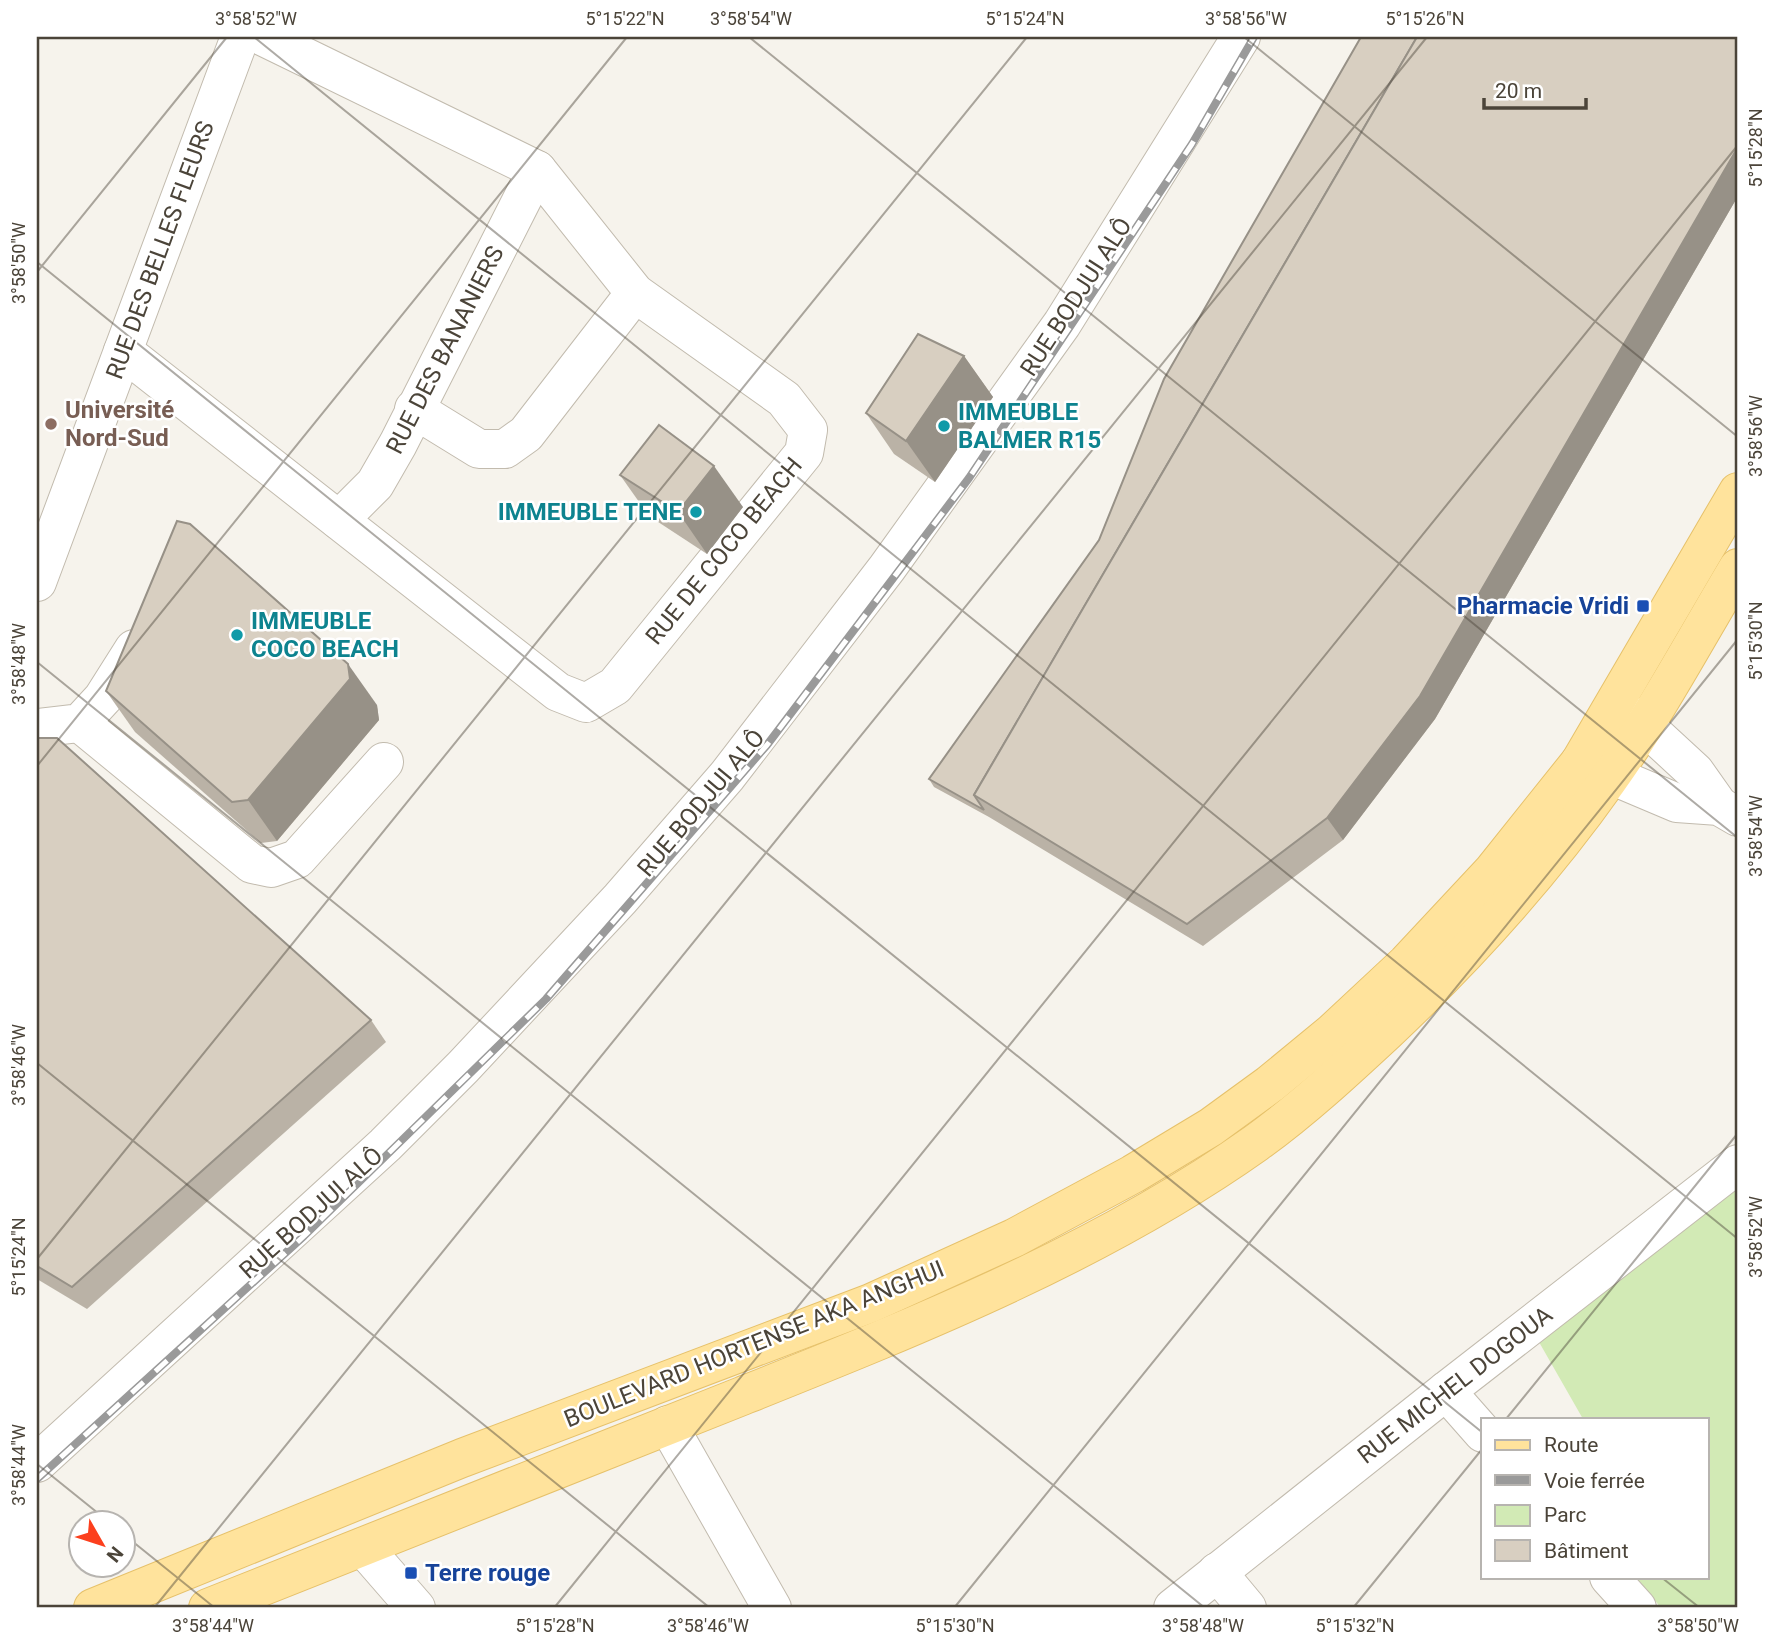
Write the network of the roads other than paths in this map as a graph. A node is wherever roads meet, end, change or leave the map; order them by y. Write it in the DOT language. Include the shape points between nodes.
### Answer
graph roads {
  1 [pos="240,37"];
  2 [pos="264,37"];
  3 [pos="1241,37"];
  4 [pos="537,170"];
  5 [pos="635,293"];
  6 [pos="123,351"];
  7 [pos="415,409"];
  8 [pos="1738,492"];
  9 [pos="339,520"];
  10 [pos="1738,568"];
  11 [pos="37,582"];
  12 [pos="154,617"];
  13 [pos="1630,715"];
  14 [pos="80,723"];
  15 [pos="37,728"];
  16 [pos="384,762"];
  17 [pos="1596,769"];
  18 [pos="1729,812"];
  19 [pos="1738,1164"];
  20 [pos="1446,1391"];
  21 [pos="668,1425"];
  22 [pos="1481,1431"];
  23 [pos="37,1463"];
  24 [pos="363,1547"];
  25 [pos="1217,1572"];
  26 [pos="1610,1578"];
  27 [pos="93,1608"];
  28 [pos="208,1608"];
  29 [pos="416,1608"];
  30 [pos="772,1608"];
  31 [pos="1173,1608"];
  32 [pos="1247,1608"];
  33 [pos="1637,1608"];
  1 -- 6 [label="street, RUE DES BELLES FLEURS"];
  2 -- 4 [label="street, RUE DE COCO BEACH"];
  3 -- 23 [label="street, RUE BODJUI ALÔ" via="1062,324 887,568 727,776 620,899 386,1145"];
  4 -- 5 [label="street, RUE DE COCO BEACH"];
  4 -- 7 [label="street, RUE DES BANANIERS"];
  5 -- 7 [label="street" via="526,434 505,449 479,449"];
  5 -- 9 [label="street, RUE DE COCO BEACH" via="784,399 808,430 804,453 615,686 586,703 558,692"];
  6 -- 9 [label="street, RUE DE COCO BEACH"];
  6 -- 11 [label="street, RUE DES BELLES FLEURS"];
  7 -- 9 [label="street, RUE DES BANANIERS" via="374,484"];
  8 -- 13 [label="main road, BOULEVARD HORTENSE AKA ANGHUI"];
  10 -- 13 [label="main road, BOULEVARD HORTENSE AKA ANGHUI"];
  12 -- 14 [label="street" via="103,698"];
  13 -- 17 [label="main road, BOULEVARD HORTENSE AKA ANGHUI"];
  13 -- 18 [label="street" via="1695,772"];
  14 -- 15 [label="street"];
  14 -- 16 [label="street" via="252,864 271,868 297,859"];
  17 -- 18 [label="street" via="1678,803"];
  17 -- 21 [label="main road, BOULEVARD HORTENSE AKA ANGHUI" via="1544,867 1482,937 1332,1082 1256,1143 1150,1210 1002,1286"];
  17 -- 27 [label="main road, BOULEVARD HORTENSE AKA ANGHUI" via="1398,972 1332,1033 1211,1127 1133,1174 1014,1238 871,1303 462,1458"];
  19 -- 20 [label="street, RUE MICHEL DOGOUA"];
  20 -- 22 [label="street"];
  20 -- 25 [label="street, RUE MICHEL DOGOUA"];
  21 -- 24 [label="main road, BOULEVARD HORTENSE AKA ANGHUI"];
  21 -- 30 [label="street"];
  24 -- 28 [label="main road, BOULEVARD HORTENSE AKA ANGHUI"];
  24 -- 29 [label="street"];
  25 -- 31 [label="street, RUE MICHEL DOGOUA"];
  25 -- 32 [label="street"];
  26 -- 33 [label="street"];
}
